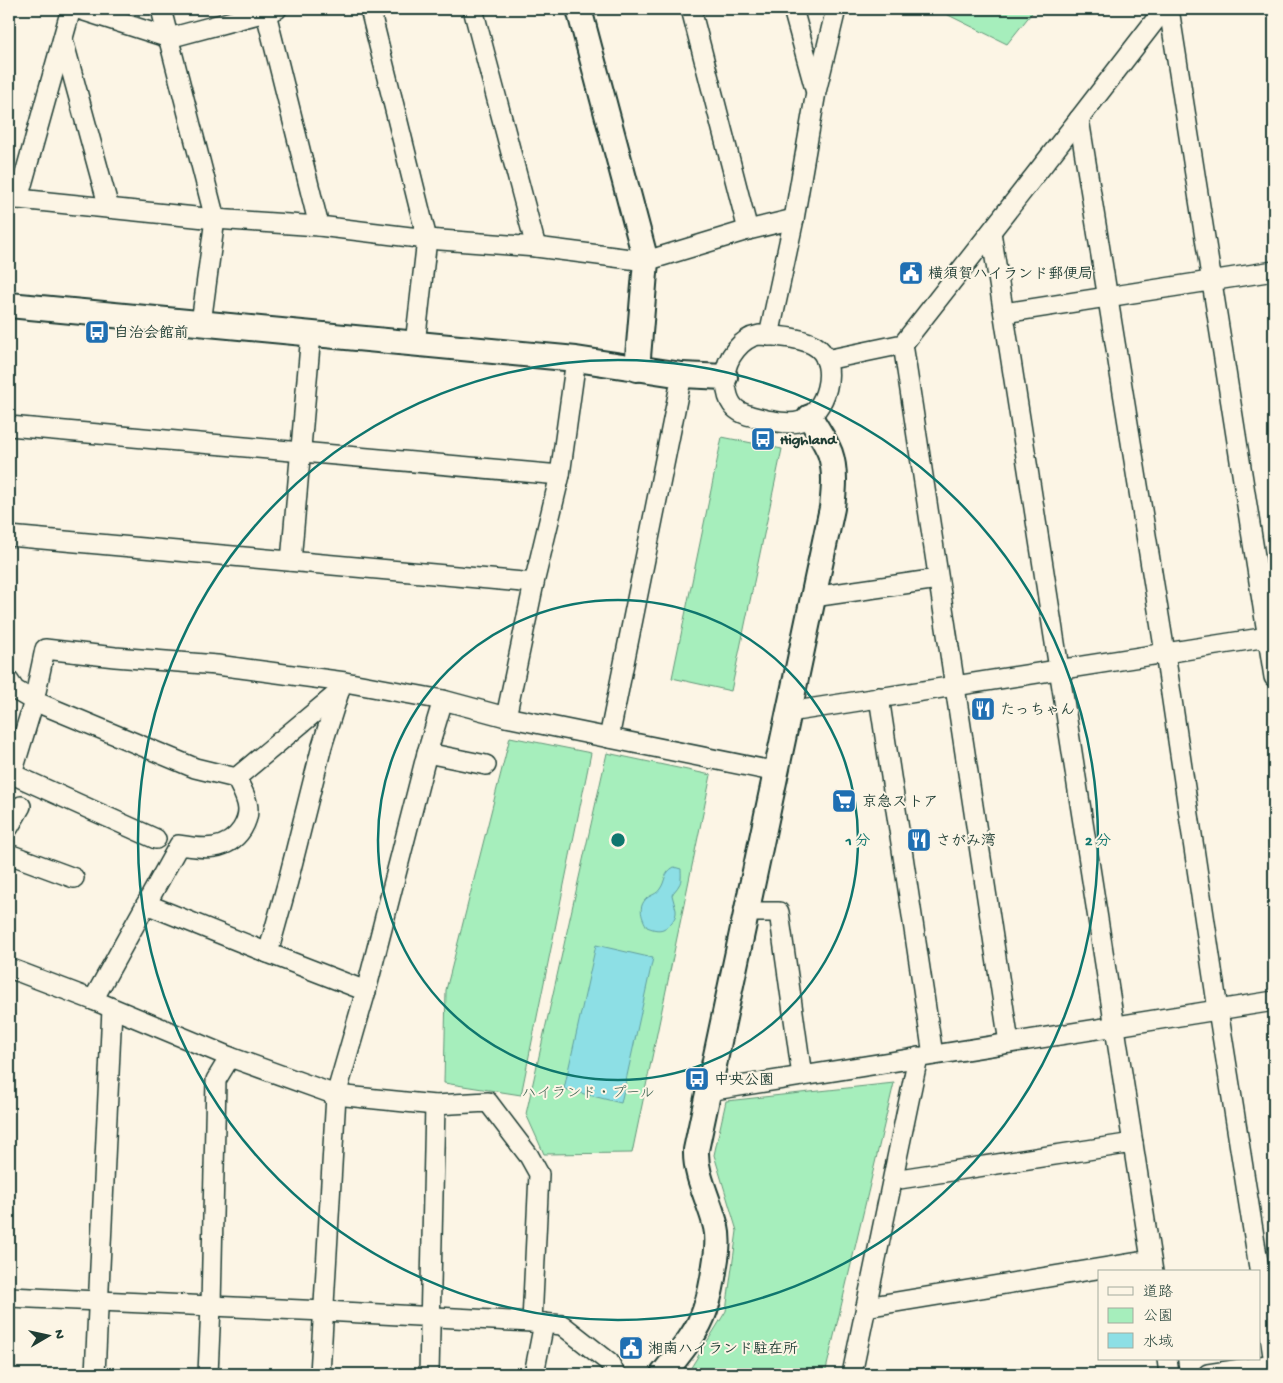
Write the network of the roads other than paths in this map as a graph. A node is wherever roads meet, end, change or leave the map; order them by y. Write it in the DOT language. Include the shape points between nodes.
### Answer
graph roads {
  1 [pos="72,9"];
  2 [pos="78,9"];
  3 [pos="161,9"];
  4 [pos="370,9"];
  5 [pos="473,9"];
  6 [pos="579,9"];
  7 [pos="691,9"];
  8 [pos="793,9"];
  9 [pos="836,9"];
  10 [pos="1164,9"];
  11 [pos="1170,9"];
  12 [pos="270,10"];
  13 [pos="169,38"];
  14 [pos="63,39"];
  15 [pos="816,92"];
  16 [pos="1080,119"];
  17 [pos="13,199"];
  18 [pos="109,208"];
  19 [pos="214,220"];
  20 [pos="794,220"];
  21 [pos="319,226"];
  22 [pos="748,230"];
  23 [pos="991,232"];
  24 [pos="428,239"];
  25 [pos="536,247"];
  26 [pos="646,261"];
  27 [pos="1274,271"];
  28 [pos="1212,281"];
  29 [pos="1108,297"];
  30 [pos="9,305"];
  31 [pos="1004,313"];
  32 [pos="201,323"];
  33 [pos="312,334"];
  34 [pos="769,336"];
  35 [pos="415,344"];
  36 [pos="903,344"];
  37 [pos="576,359"];
  38 [pos="826,360"];
  39 [pos="637,369"];
  40 [pos="682,375"];
  41 [pos="725,377"];
  42 [pos="810,417"];
  43 [pos="9,426"];
  44 [pos="301,453"];
  45 [pos="560,476"];
  46 [pos="9,536"];
  47 [pos="291,561"];
  48 [pos="938,579"];
  49 [pos="534,583"];
  50 [pos="813,597"];
  51 [pos="1271,636"];
  52 [pos="1165,653"];
  53 [pos="1059,670"];
  54 [pos="1274,677"];
  55 [pos="9,681"];
  56 [pos="955,686"];
  57 [pos="342,687"];
  58 [pos="879,698"];
  59 [pos="443,700"];
  60 [pos="34,701"];
  61 [pos="789,712"];
  62 [pos="506,717"];
  63 [pos="608,738"];
  64 [pos="427,753"];
  65 [pos="486,765"];
  66 [pos="777,772"];
  67 [pos="236,778"];
  68 [pos="21,806"];
  69 [pos="9,827"];
  70 [pos="156,839"];
  71 [pos="9,854"];
  72 [pos="74,878"];
  73 [pos="146,904"];
  74 [pos="757,912"];
  75 [pos="268,953"];
  76 [pos="9,968"];
  77 [pos="366,991"];
  78 [pos="93,1000"];
  79 [pos="1274,1001"];
  80 [pos="112,1009"];
  81 [pos="1218,1010"];
  82 [pos="1115,1026"];
  83 [pos="1009,1043"];
  84 [pos="925,1056"];
  85 [pos="230,1057"];
  86 [pos="802,1076"];
  87 [pos="708,1091"];
  88 [pos="336,1095"];
  89 [pos="435,1105"];
  90 [pos="1133,1144"];
  91 [pos="892,1180"];
  92 [pos="1152,1266"];
  93 [pos="1124,1270"];
  94 [pos="1259,1270"];
  95 [pos="1098,1274"];
  96 [pos="1260,1275"];
  97 [pos="9,1298"];
  98 [pos="99,1301"];
  99 [pos="211,1306"];
  100 [pos="866,1307"];
  101 [pos="324,1311"];
  102 [pos="431,1317"];
  103 [pos="538,1322"];
  104 [pos="1167,1360"];
  105 [pos="1274,1363"];
  106 [pos="95,1374"];
  107 [pos="208,1374"];
  108 [pos="320,1374"];
  109 [pos="429,1374"];
  110 [pos="534,1374"];
  111 [pos="615,1374"];
  112 [pos="663,1374"];
  113 [pos="852,1374"];
  114 [pos="1169,1374"];
  115 [pos="1208,1374"];
  1 -- 14 [label="street"];
  2 -- 13 [label="street"];
  3 -- 13 [label="street"];
  4 -- 24 [label="street"];
  5 -- 25 [label="street"];
  6 -- 26 [label="street"];
  7 -- 22 [label="street"];
  8 -- 15 [label="street"];
  9 -- 15 [label="street"];
  10 -- 16 [label="street"];
  11 -- 28 [label="street"];
  12 -- 13 [label="street"];
  12 -- 21 [label="street"];
  13 -- 19 [label="street"];
  14 -- 17 [label="street"];
  14 -- 18 [label="street"];
  15 -- 20 [label="street"];
  16 -- 23 [label="street"];
  16 -- 29 [label="street"];
  17 -- 18 [label="street"];
  18 -- 19 [label="street"];
  19 -- 21 [label="street"];
  19 -- 32 [label="street"];
  20 -- 22 [label="street"];
  20 -- 34 [label="street"];
  21 -- 24 [label="street"];
  22 -- 26 [label="street"];
  23 -- 31 [label="street"];
  23 -- 36 [label="street"];
  24 -- 25 [label="street"];
  24 -- 35 [label="street"];
  25 -- 26 [label="street"];
  26 -- 39 [label="street"];
  27 -- 28 [label="street"];
  28 -- 29 [label="street"];
  28 -- 51 [label="street"];
  29 -- 31 [label="street"];
  29 -- 52 [label="street"];
  30 -- 32 [label="street"];
  31 -- 53 [label="street"];
  32 -- 33 [label="street"];
  33 -- 35 [label="street"];
  33 -- 44 [label="street"];
  34 -- 38 [label="street" via="811,343"];
  34 -- 41 [label="street" via="754,336 743,342 727,365"];
  35 -- 37 [label="street"];
  36 -- 38 [label="street"];
  36 -- 48 [label="street"];
  37 -- 39 [label="street"];
  37 -- 45 [label="street"];
  38 -- 42 [label="street" via="828,384 821,404"];
  39 -- 40 [label="street"];
  40 -- 41 [label="street"];
  40 -- 63 [label="street"];
  41 -- 42 [label="street" via="732,404 748,416 782,423 801,422"];
  42 -- 50 [label="street" via="829,452 834,476 832,508"];
  43 -- 44 [label="street"];
  44 -- 45 [label="street"];
  44 -- 47 [label="street"];
  45 -- 49 [label="street"];
  46 -- 47 [label="street"];
  47 -- 49 [label="street"];
  48 -- 50 [label="street"];
  48 -- 56 [label="street"];
  49 -- 62 [label="street"];
  50 -- 61 [label="street"];
  51 -- 52 [label="street"];
  51 -- 54 [label="street"];
  52 -- 53 [label="street"];
  52 -- 81 [label="street"];
  53 -- 56 [label="street"];
  53 -- 82 [label="street"];
  55 -- 60 [label="street" via="15,690"];
  56 -- 58 [label="street"];
  56 -- 83 [label="street"];
  57 -- 59 [label="street"];
  57 -- 60 [label="street" via="217,665 45,649"];
  57 -- 67 [label="street"];
  57 -- 75 [label="street" via="322,746"];
  58 -- 61 [label="street"];
  58 -- 84 [label="street"];
  59 -- 62 [label="street"];
  59 -- 64 [label="street"];
  60 -- 67 [label="street" via="195,768"];
  60 -- 70 [label="street" via="12,774"];
  61 -- 66 [label="street"];
  62 -- 63 [label="street"];
  63 -- 66 [label="street"];
  64 -- 65 [label="street"];
  64 -- 77 [label="street"];
  66 -- 87 [label="street"];
  67 -- 73 [label="street" via="248,810 236,837 213,848 179,845"];
  68 -- 69 [label="street"];
  71 -- 72 [label="street"];
  73 -- 75 [label="street"];
  73 -- 78 [label="street"];
  74 -- 86 [label="street" via="779,912"];
  75 -- 77 [label="street"];
  76 -- 78 [label="street"];
  77 -- 88 [label="street"];
  78 -- 80 [label="street"];
  79 -- 81 [label="street"];
  80 -- 85 [label="street"];
  80 -- 98 [label="street"];
  81 -- 82 [label="street"];
  81 -- 94 [label="street"];
  82 -- 83 [label="street"];
  82 -- 90 [label="street"];
  83 -- 84 [label="street"];
  84 -- 86 [label="street"];
  84 -- 91 [label="street"];
  85 -- 88 [label="street"];
  85 -- 99 [label="street" via="216,1080"];
  86 -- 87 [label="street"];
  87 -- 112 [label="street" via="696,1161 716,1229 714,1275 705,1312 692,1337"];
  88 -- 89 [label="street"];
  88 -- 101 [label="street"];
  89 -- 102 [label="street"];
  89 -- 103 [label="street" via="488,1102 539,1174"];
  90 -- 91 [label="street"];
  90 -- 92 [label="street"];
  91 -- 100 [label="street"];
  92 -- 93 [label="street"];
  95 -- 100 [label="street"];
  96 -- 105 [label="street"];
  97 -- 98 [label="street"];
  98 -- 99 [label="street"];
  98 -- 106 [label="street"];
  99 -- 101 [label="street"];
  99 -- 107 [label="street"];
  100 -- 113 [label="street"];
  101 -- 102 [label="street"];
  101 -- 108 [label="street"];
  102 -- 103 [label="street"];
  102 -- 109 [label="street"];
  103 -- 110 [label="street"];
  103 -- 111 [label="street" via="562,1325 609,1362"];
  104 -- 114 [label="street"];
  105 -- 115 [label="street"];
}
